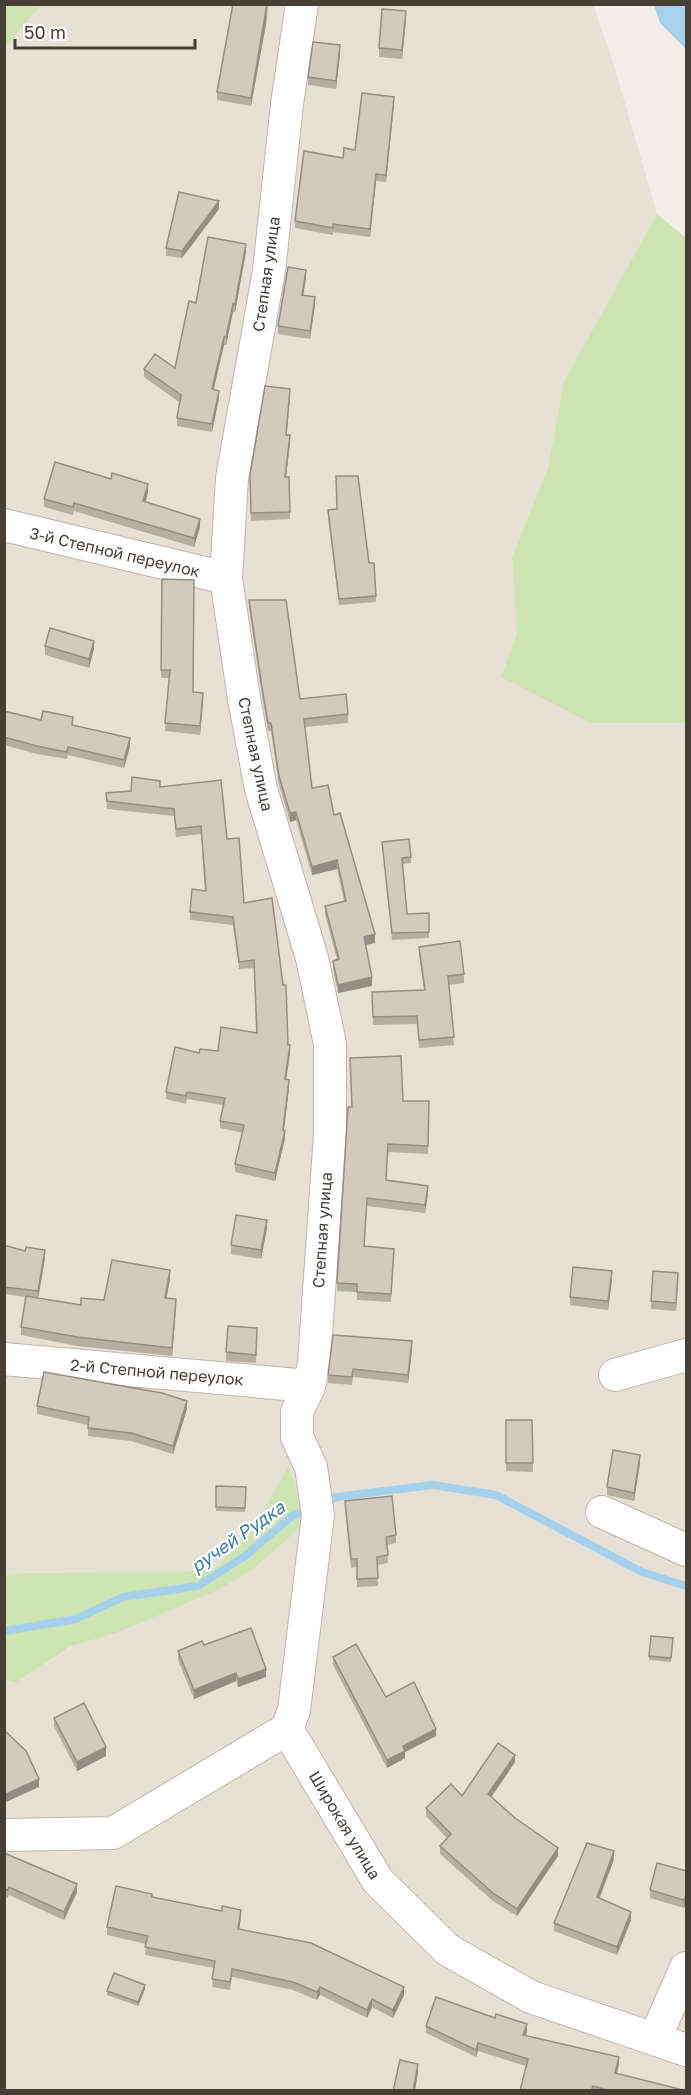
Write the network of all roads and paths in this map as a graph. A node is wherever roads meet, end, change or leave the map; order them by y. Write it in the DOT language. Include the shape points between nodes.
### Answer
graph roads {
  1 [pos="302,4"];
  2 [pos="4,525"];
  3 [pos="226,578"];
  4 [pos="687,1355"];
  5 [pos="4,1359"];
  6 [pos="615,1375"];
  7 [pos="309,1386"];
  8 [pos="602,1512"];
  9 [pos="687,1550"];
  10 [pos="287,1729"];
  11 [pos="4,1835"];
  12 [pos="687,1968"];
  13 [pos="655,2038"];
  14 [pos="687,2050"];
  1 -- 3 [label="street, Степная улица" via="269,271 232,478"];
  2 -- 3 [label="street, 3-й Степной переулок"];
  3 -- 7 [label="street, Степная улица" via="261,789 312,958 330,1044 330,1134 314,1363"];
  4 -- 6 [label="street"];
  5 -- 7 [label="street, 2-й Степной переулок"];
  7 -- 10 [label="street, Степная улица" via="297,1412 297,1437 311,1467 316,1505 294,1710"];
  8 -- 9 [label="street"];
  10 -- 11 [label="street" via="113,1833"];
  10 -- 13 [label="street, Широкая улица" via="378,1881 448,1950 531,1997"];
  12 -- 13 [label="street"];
  13 -- 14 [label="street, Широкая улица"];
}
